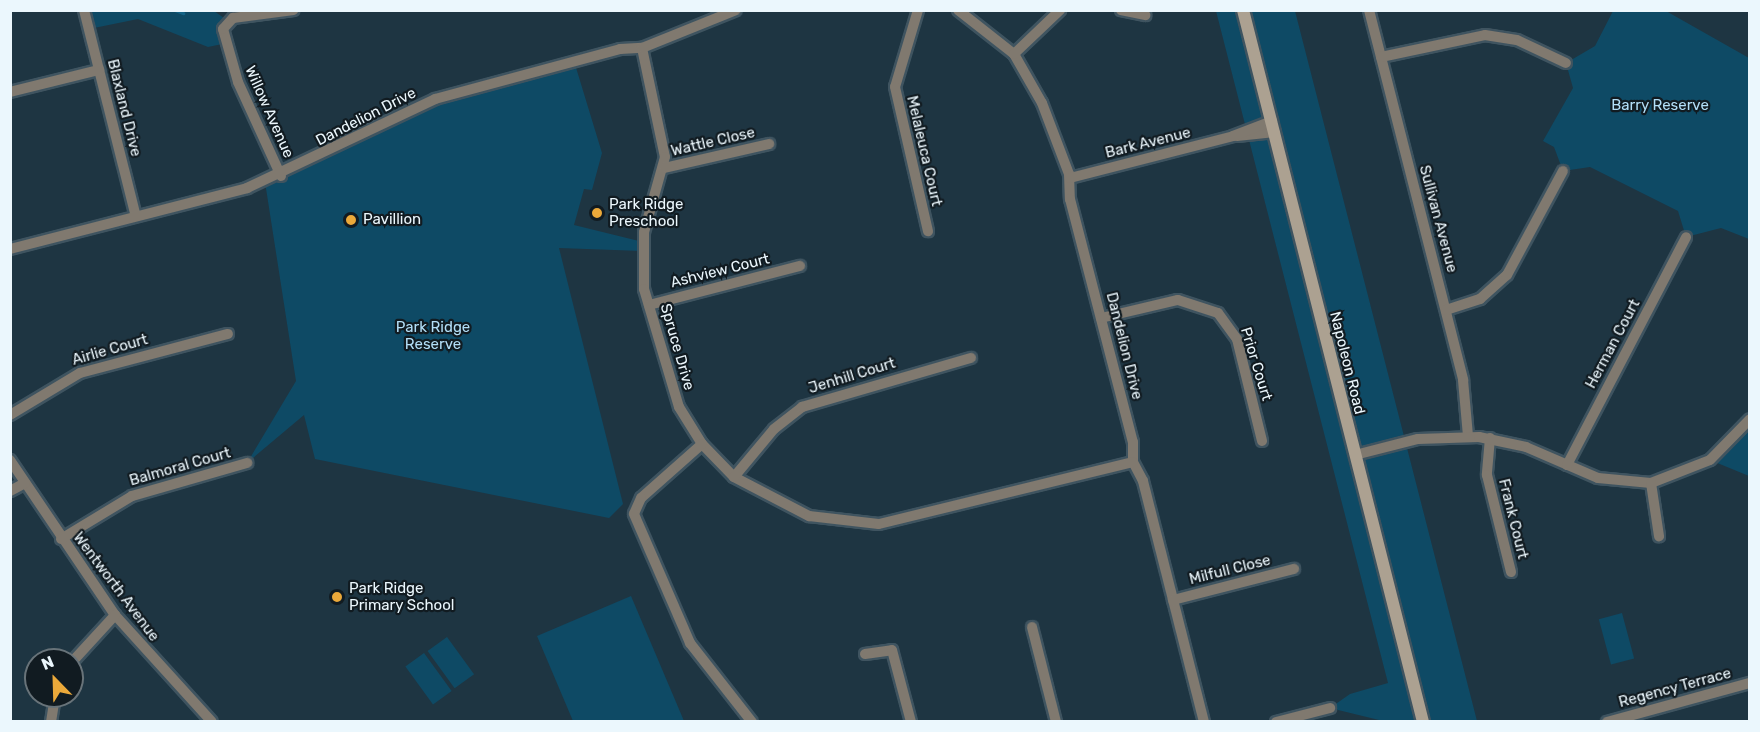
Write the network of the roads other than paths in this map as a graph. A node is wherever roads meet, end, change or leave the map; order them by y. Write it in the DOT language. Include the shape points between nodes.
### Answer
graph roads {
  1 [pos="84,10"];
  2 [pos="293,10"];
  3 [pos="736,10"];
  4 [pos="918,10"];
  5 [pos="958,10"];
  6 [pos="1060,10"];
  7 [pos="1121,10"];
  8 [pos="1243,10"];
  9 [pos="1369,10"];
  10 [pos="1145,15"];
  11 [pos="642,48"];
  12 [pos="1014,54"];
  13 [pos="1381,57"];
  14 [pos="1566,63"];
  15 [pos="99,70"];
  16 [pos="10,92"];
  17 [pos="1273,126"];
  18 [pos="769,144"];
  19 [pos="664,168"];
  20 [pos="1563,171"];
  21 [pos="281,176"];
  22 [pos="1070,178"];
  23 [pos="135,213"];
  24 [pos="928,231"];
  25 [pos="1686,237"];
  26 [pos="10,249"];
  27 [pos="800,266"];
  28 [pos="649,305"];
  29 [pos="1446,310"];
  30 [pos="1101,318"];
  31 [pos="228,334"];
  32 [pos="971,358"];
  33 [pos="10,415"];
  34 [pos="1749,419"];
  35 [pos="1468,436"];
  36 [pos="1490,438"];
  37 [pos="1262,441"];
  38 [pos="702,444"];
  39 [pos="1355,455"];
  40 [pos="10,460"];
  41 [pos="1132,462"];
  42 [pos="248,463"];
  43 [pos="1567,465"];
  44 [pos="734,477"];
  45 [pos="25,483"];
  46 [pos="1651,483"];
  47 [pos="10,491"];
  48 [pos="623,504"];
  49 [pos="635,506"];
  50 [pos="1659,536"];
  51 [pos="61,539"];
  52 [pos="1294,569"];
  53 [pos="1511,572"];
  54 [pos="1173,600"];
  55 [pos="115,615"];
  56 [pos="1032,627"];
  57 [pos="84,649"];
  58 [pos="865,654"];
  59 [pos="1749,683"];
  60 [pos="1330,708"];
  61 [pos="212,722"];
  62 [pos="752,722"];
  63 [pos="911,722"];
  64 [pos="1056,722"];
  65 [pos="1204,722"];
  66 [pos="1276,722"];
  67 [pos="1423,722"];
  68 [pos="1607,722"];
  1 -- 15 [label="street, Blaxland Drive"];
  2 -- 21 [label="street, Willow Avenue" via="233,18 223,29 240,89"];
  3 -- 11 [label="street, Dandelion Drive"];
  4 -- 24 [label="street, Melaleuca Court" via="894,87"];
  5 -- 12 [label="street, Dandelion Drive"];
  6 -- 12 [label="street"];
  7 -- 10 [label="street"];
  8 -- 17 [label="main road, Napoleon Road"];
  9 -- 13 [label="street, Sullivan Avenue"];
  11 -- 19 [label="street, Spruce Drive" via="663,129"];
  11 -- 21 [label="street, Dandelion Drive" via="620,49 435,99"];
  12 -- 22 [label="street, Dandelion Drive" via="1042,103"];
  13 -- 14 [label="street" via="1485,35 1517,40"];
  13 -- 29 [label="street, Sullivan Avenue"];
  15 -- 16 [label="street"];
  15 -- 23 [label="street, Blaxland Drive"];
  17 -- 22 [label="street, Bark Avenue"];
  17 -- 39 [label="main road, Napoleon Road"];
  18 -- 19 [label="street, Wattle Close"];
  19 -- 28 [label="street, Spruce Drive" via="642,243"];
  20 -- 29 [label="street" via="1507,275 1480,299"];
  21 -- 23 [label="street, Dandelion Drive" via="155,214"];
  22 -- 30 [label="street, Dandelion Drive" via="1070,199"];
  23 -- 26 [label="street, Dandelion Drive" via="118,223"];
  25 -- 43 [label="street, Herman Court"];
  27 -- 28 [label="street, Ashview Court"];
  28 -- 38 [label="street, Spruce Drive" via="674,396"];
  29 -- 35 [label="street, Sullivan Avenue" via="1466,396"];
  30 -- 37 [label="street, Prior Court" via="1178,300 1218,313 1236,339"];
  30 -- 41 [label="street, Dandelion Drive" via="1133,442"];
  31 -- 33 [label="street, Airlie Court" via="80,373"];
  32 -- 44 [label="street, Jenhill Court" via="802,407 774,429"];
  34 -- 46 [label="street" via="1710,460"];
  35 -- 36 [label="street"];
  35 -- 39 [label="street" via="1418,439"];
  36 -- 43 [label="street"];
  36 -- 53 [label="street, Frank Court" via="1487,475"];
  38 -- 44 [label="street, Spruce Drive"];
  38 -- 49 [label="street"];
  39 -- 67 [label="main road, Napoleon Road"];
  40 -- 45 [label="street, Wentworth Avenue"];
  41 -- 44 [label="street, Spruce Drive" via="879,524 809,516"];
  41 -- 54 [label="street, Dandelion Drive" via="1143,481"];
  42 -- 51 [label="street, Balmoral Court" via="132,496"];
  43 -- 46 [label="street" via="1606,480"];
  45 -- 47 [label="street"];
  45 -- 51 [label="street, Wentworth Avenue"];
  46 -- 50 [label="street"];
  48 -- 49 [label="street"];
  49 -- 62 [label="street" via="636,522 679,624 716,681"];
  51 -- 55 [label="street, Wentworth Avenue"];
  52 -- 54 [label="street, Milfull Close"];
  54 -- 65 [label="street, Dandelion Drive"];
  55 -- 57 [label="street"];
  55 -- 61 [label="street, Wentworth Avenue"];
  56 -- 64 [label="street"];
  58 -- 63 [label="street" via="892,650"];
  59 -- 68 [label="street, Regency Terrace"];
  60 -- 66 [label="street"];
}
